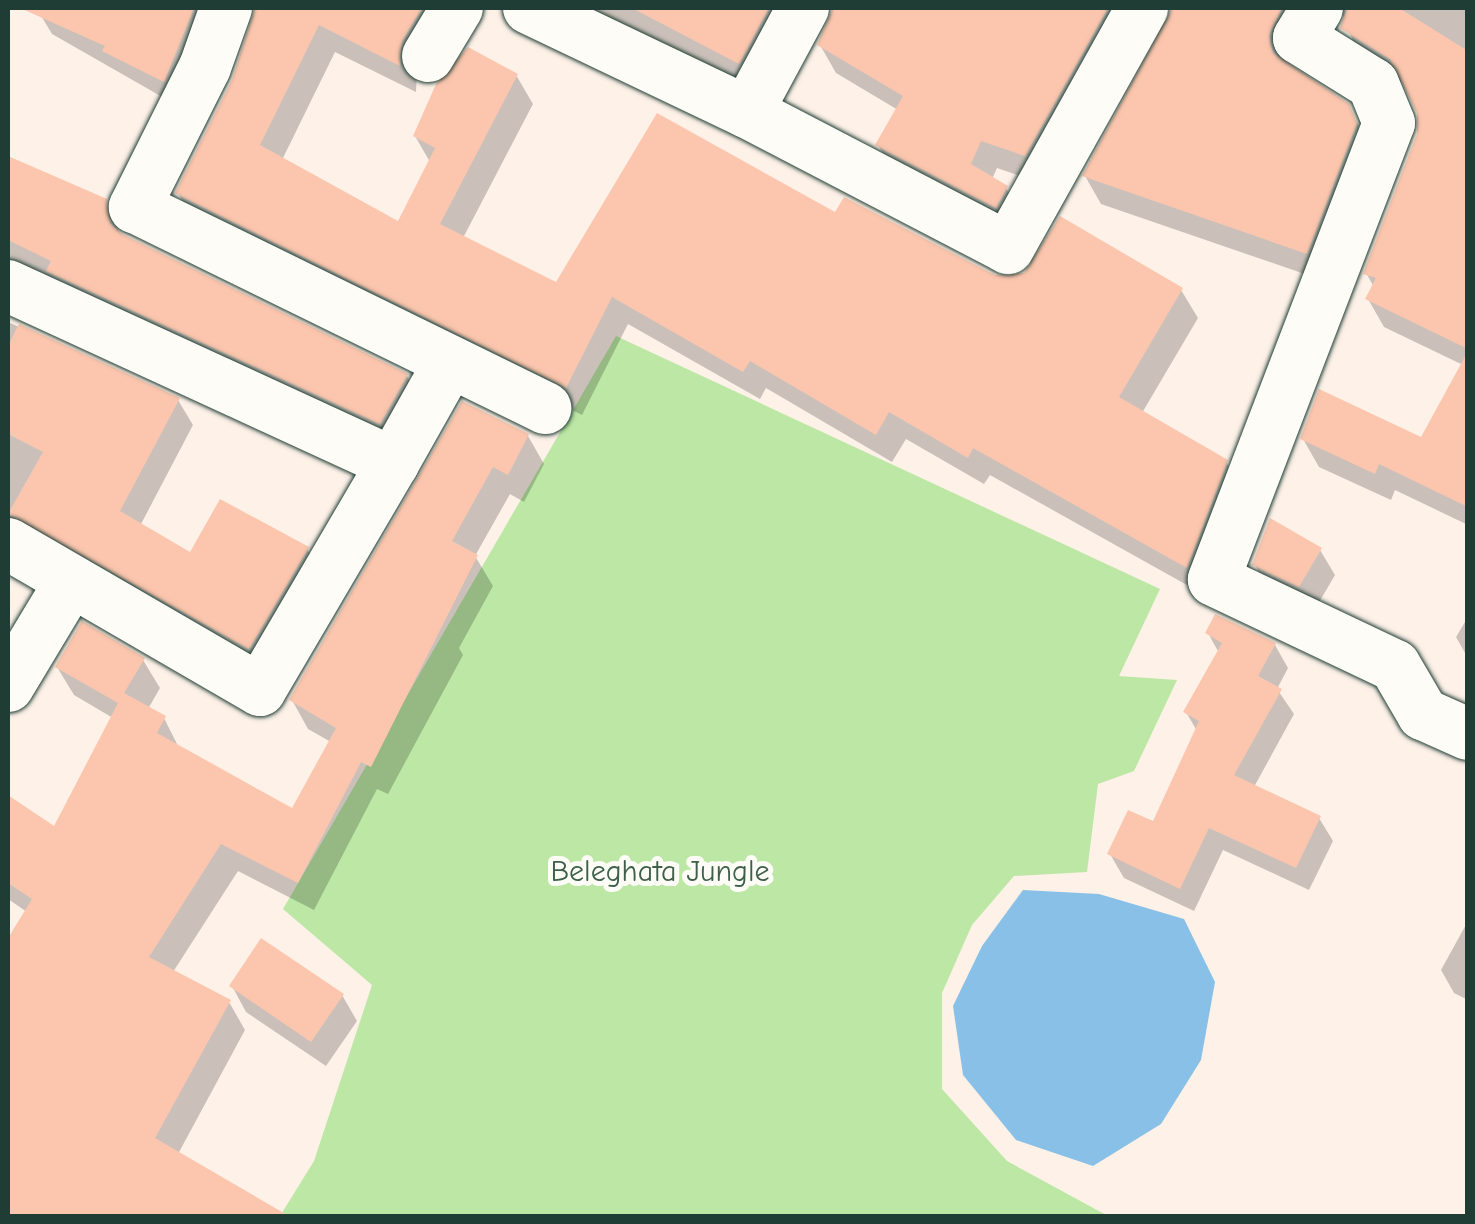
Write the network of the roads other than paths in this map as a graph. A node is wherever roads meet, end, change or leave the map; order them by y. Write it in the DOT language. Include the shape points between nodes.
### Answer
graph roads {
  1 [pos="226,8"];
  2 [pos="457,8"];
  3 [pos="528,8"];
  4 [pos="803,8"];
  5 [pos="1142,8"];
  6 [pos="1318,8"];
  7 [pos="601,23"];
  8 [pos="428,56"];
  9 [pos="747,112"];
  10 [pos="8,286"];
  11 [pos="450,362"];
  12 [pos="545,408"];
  13 [pos="393,463"];
  14 [pos="8,544"];
  15 [pos="71,581"];
  16 [pos="8,686"];
  17 [pos="1468,734"];
  1 -- 11 [label="street" via="205,67 135,208"];
  2 -- 8 [label="street"];
  3 -- 7 [label="street"];
  4 -- 9 [label="street"];
  5 -- 9 [label="street" via="1008,248"];
  6 -- 17 [label="street" via="1299,38 1373,84 1389,123 1214,580 1395,666 1423,714"];
  7 -- 9 [label="street"];
  10 -- 13 [label="street"];
  11 -- 12 [label="street"];
  11 -- 13 [label="street"];
  13 -- 15 [label="street" via="260,690"];
  14 -- 15 [label="street"];
  15 -- 16 [label="street"];
}
